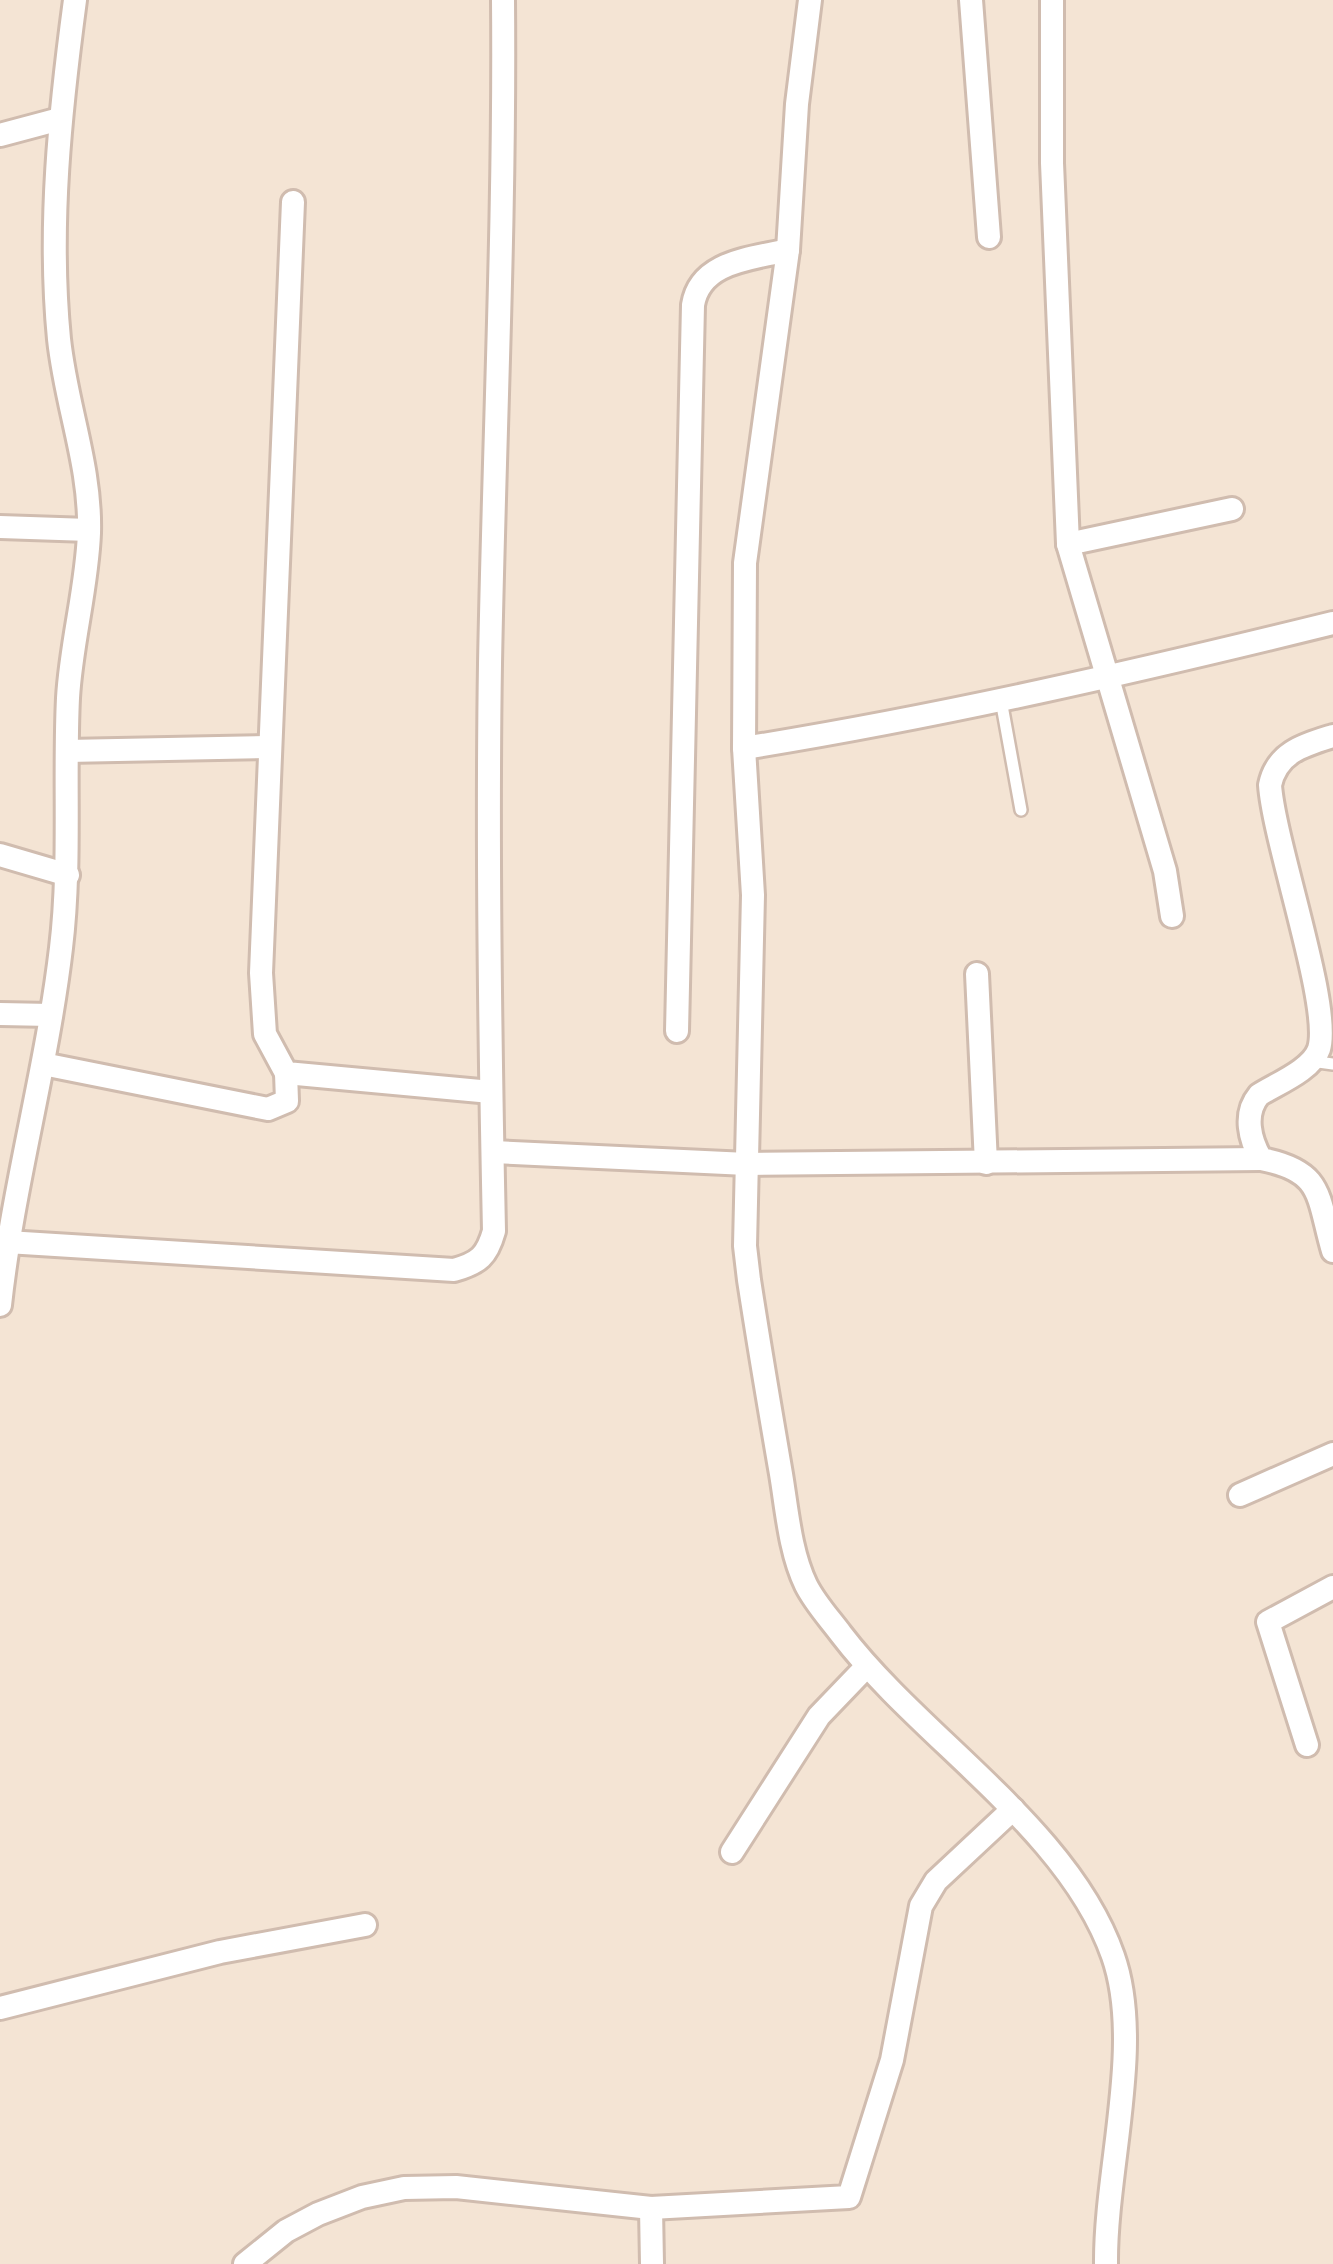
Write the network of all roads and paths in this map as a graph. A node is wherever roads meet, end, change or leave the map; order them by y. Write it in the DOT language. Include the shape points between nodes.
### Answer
graph roads {
  1 [pos="75,0"];
  2 [pos="502,0"];
  3 [pos="810,0"];
  4 [pos="971,0"];
  5 [pos="1052,0"];
  6 [pos="60,119"];
  7 [pos="0,135"];
  8 [pos="294,202"];
  9 [pos="989,237"];
  10 [pos="788,250"];
  11 [pos="1232,509"];
  12 [pos="0,527"];
  13 [pos="89,530"];
  14 [pos="1068,544"];
  15 [pos="1333,623"];
  16 [pos="1108,678"];
  17 [pos="1000,700"];
  18 [pos="1333,736"];
  19 [pos="269,748"];
  20 [pos="744,748"];
  21 [pos="67,751"];
  22 [pos="1021,810"];
  23 [pos="0,855"];
  24 [pos="68,875"];
  25 [pos="1172,916"];
  26 [pos="978,974"];
  27 [pos="0,1014"];
  28 [pos="51,1016"];
  29 [pos="677,1031"];
  30 [pos="1322,1063"];
  31 [pos="43,1064"];
  32 [pos="286,1073"];
  33 [pos="490,1092"];
  34 [pos="492,1152"];
  35 [pos="1261,1160"];
  36 [pos="986,1163"];
  37 [pos="747,1164"];
  38 [pos="7,1242"];
  39 [pos="1333,1251"];
  40 [pos="0,1306"];
  41 [pos="1333,1454"];
  42 [pos="1240,1495"];
  43 [pos="1333,1588"];
  44 [pos="866,1667"];
  45 [pos="1307,1745"];
  46 [pos="1013,1809"];
  47 [pos="732,1852"];
  48 [pos="364,1925"];
  49 [pos="0,2008"];
  50 [pos="652,2208"];
  51 [pos="245,2264"];
  52 [pos="652,2264"];
  53 [pos="1106,2264"];
  1 -- 6 [label="street"];
  2 -- 33 [label="street"];
  3 -- 10 [label="street"];
  4 -- 9 [label="street"];
  5 -- 14 [label="street"];
  6 -- 7 [label="street"];
  6 -- 13 [label="street" via="56,300 87,471"];
  8 -- 19 [label="street"];
  10 -- 20 [label="street" via="747,525"];
  10 -- 29 [label="street" via="718,267 696,290 693,305"];
  11 -- 14 [label="street"];
  12 -- 13 [label="street"];
  13 -- 21 [label="street"];
  14 -- 16 [label="street"];
  15 -- 16 [label="street"];
  16 -- 17 [label="street"];
  16 -- 25 [label="street" via="1165,870"];
  17 -- 20 [label="street"];
  17 -- 22 [label="lane"];
  18 -- 30 [label="street" via="1280,760 1270,785 1317,1004"];
  19 -- 21 [label="street"];
  19 -- 32 [label="street" via="262,1020"];
  20 -- 37 [label="street" via="753,895"];
  21 -- 24 [label="street"];
  23 -- 24 [label="street"];
  24 -- 28 [label="street"];
  26 -- 36 [label="street"];
  27 -- 28 [label="street"];
  28 -- 31 [label="street"];
  30 -- 35 [label="street" via="1253,1102 1250,1126"];
  31 -- 32 [label="street" via="268,1109 287,1101"];
  31 -- 38 [label="street"];
  32 -- 33 [label="street"];
  33 -- 34 [label="street"];
  34 -- 37 [label="street"];
  34 -- 38 [label="street" via="494,1231 488,1252 454,1270"];
  35 -- 36 [label="street"];
  35 -- 39 [label="street" via="1299,1168 1314,1183"];
  36 -- 37 [label="street"];
  37 -- 44 [label="street" via="744,1246 796,1552 807,1587"];
  38 -- 40 [label="street"];
  41 -- 42 [label="street"];
  43 -- 45 [label="street" via="1268,1622"];
  44 -- 46 [label="street"];
  44 -- 47 [label="street" via="818,1716"];
  46 -- 50 [label="street" via="936,1882 921,1906 892,2060 849,2196"];
  46 -- 53 [label="street" via="1086,1902 1115,1959 1125,2055 1105,2210"];
  48 -- 49 [label="street" via="220,1952"];
  50 -- 51 [label="street" via="456,2187 404,2188 318,2214"];
  50 -- 52 [label="street"];
}
